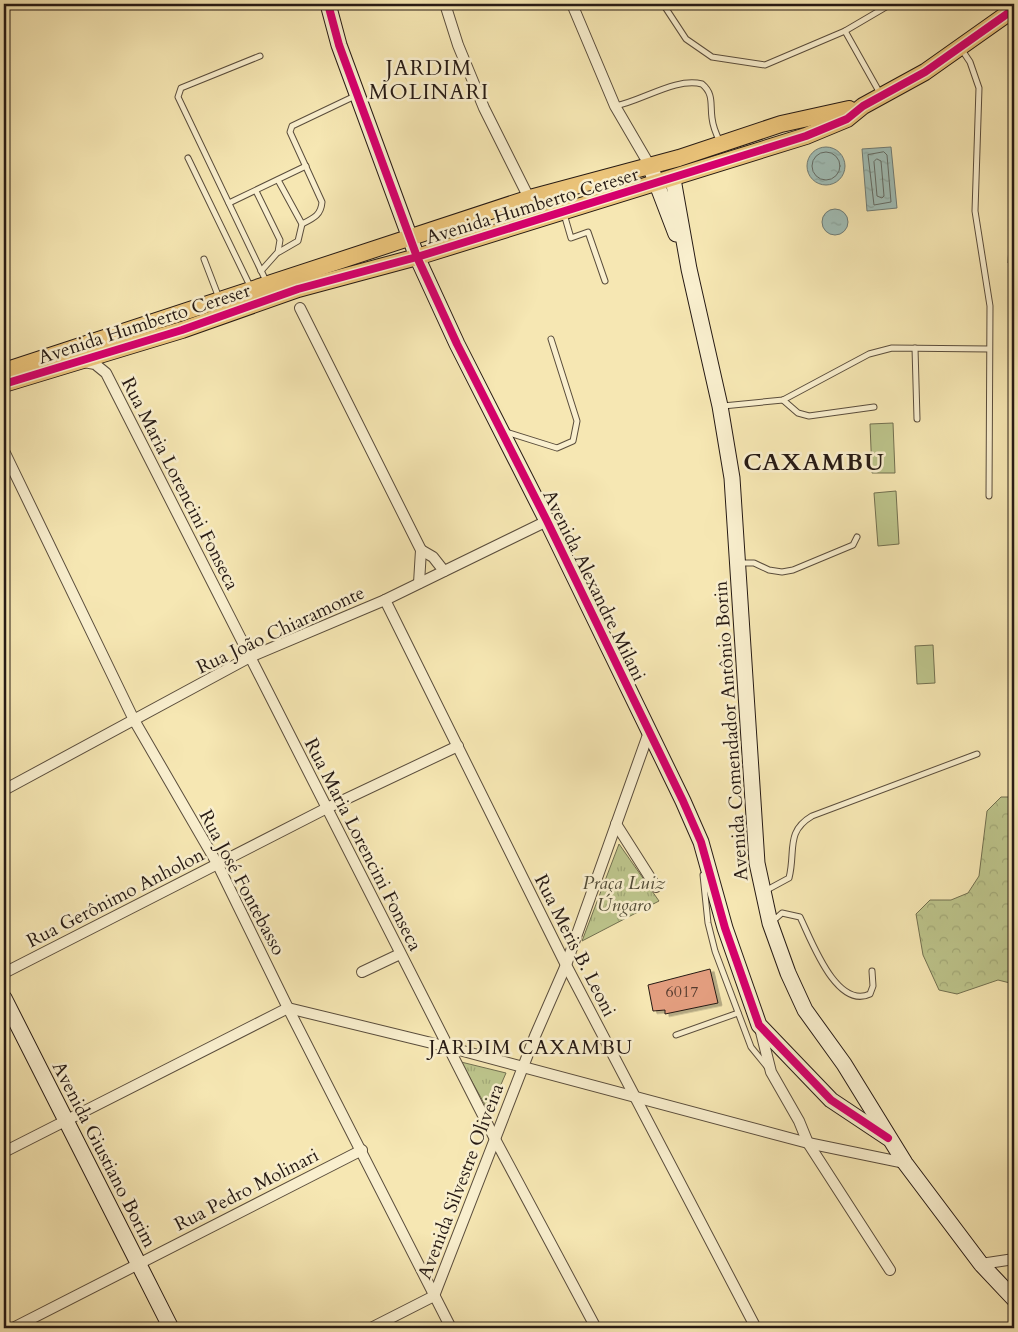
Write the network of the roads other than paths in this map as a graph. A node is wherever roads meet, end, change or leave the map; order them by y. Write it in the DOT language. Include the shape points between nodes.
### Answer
graph roads {
  1 [pos="445,4"];
  2 [pos="572,4"];
  3 [pos="663,4"];
  4 [pos="891,4"];
  5 [pos="330,5"];
  6 [pos="1014,9"];
  7 [pos="845,31"];
  8 [pos="961,48"];
  9 [pos="260,56"];
  10 [pos="358,95"];
  11 [pos="882,97"];
  12 [pos="615,106"];
  13 [pos="863,106"];
  14 [pos="722,145"];
  15 [pos="188,158"];
  16 [pos="306,166"];
  17 [pos="650,166"];
  18 [pos="673,179"];
  19 [pos="278,180"];
  20 [pos="657,184"];
  21 [pos="256,191"];
  22 [pos="530,198"];
  23 [pos="229,203"];
  24 [pos="564,211"];
  25 [pos="539,218"];
  26 [pos="302,224"];
  27 [pos="409,238"];
  28 [pos="278,252"];
  29 [pos="417,257"];
  30 [pos="204,259"];
  31 [pos="689,268"];
  32 [pos="260,281"];
  33 [pos="605,281"];
  34 [pos="219,299"];
  35 [pos="300,308"];
  36 [pos="551,339"];
  37 [pos="915,348"];
  38 [pos="989,349"];
  39 [pos="112,351"];
  40 [pos="80,362"];
  41 [pos="4,370"];
  42 [pos="106,373"];
  43 [pos="4,384"];
  44 [pos="784,400"];
  45 [pos="720,406"];
  46 [pos="874,407"];
  47 [pos="917,419"];
  48 [pos="500,431"];
  49 [pos="4,451"];
  50 [pos="988,496"];
  51 [pos="547,521"];
  52 [pos="857,537"];
  53 [pos="421,550"];
  54 [pos="738,563"];
  55 [pos="444,571"];
  56 [pos="419,583"];
  57 [pos="385,600"];
  58 [pos="250,657"];
  59 [pos="134,720"];
  60 [pos="649,732"];
  61 [pos="458,746"];
  62 [pos="977,754"];
  63 [pos="4,790"];
  64 [pos="327,808"];
  65 [pos="616,824"];
  66 [pos="700,842"];
  67 [pos="218,865"];
  68 [pos="656,886"];
  69 [pos="762,893"];
  70 [pos="770,923"];
  71 [pos="400,954"];
  72 [pos="566,965"];
  73 [pos="872,971"];
  74 [pos="362,972"];
  75 [pos="4,973"];
  76 [pos="4,998"];
  77 [pos="288,1008"];
  78 [pos="738,1014"];
  79 [pos="759,1025"];
  80 [pos="676,1035"];
  81 [pos="448,1047"];
  82 [pos="523,1068"];
  83 [pos="771,1072"];
  84 [pos="635,1098"];
  85 [pos="65,1121"];
  86 [pos="888,1138"];
  87 [pos="496,1141"];
  88 [pos="808,1142"];
  89 [pos="362,1150"];
  90 [pos="4,1152"];
  91 [pos="905,1163"];
  92 [pos="1014,1259"];
  93 [pos="138,1263"];
  94 [pos="981,1264"];
  95 [pos="890,1270"];
  96 [pos="434,1296"];
  97 [pos="1014,1299"];
  98 [pos="12,1328"];
  99 [pos="170,1328"];
  100 [pos="371,1328"];
  101 [pos="451,1328"];
  102 [pos="596,1328"];
  103 [pos="756,1328"];
  1 -- 22 [label="street" via="460,52 484,108"];
  2 -- 12 [label="street"];
  3 -- 7 [label="lane" via="686,39 712,57 765,65"];
  4 -- 7 [label="lane"];
  5 -- 10 [label="main road, Avenida Alexandre Milani" via="339,45"];
  6 -- 8 [label="main road, Avenida Humberto Cereser"];
  7 -- 11 [label="lane"];
  8 -- 11 [label="main road, Avenida Humberto Cereser"];
  8 -- 38 [label="lane" via="970,62 978,88 975,211 990,306"];
  9 -- 23 [label="lane" via="178,92"];
  10 -- 16 [label="lane" via="292,126 290,132"];
  10 -- 27 [label="main road, Avenida Alexandre Milani"];
  11 -- 13 [label="main road, Avenida Humberto Cereser"];
  12 -- 14 [label="lane" via="682,83 702,84 709,90 713,126"];
  12 -- 17 [label="street"];
  13 -- 14 [label="main road, Avenida Humberto Cereser" via="781,124"];
  13 -- 18 [label="main road, Avenida Humberto Cereser" via="847,119 806,136"];
  14 -- 17 [label="main road, Avenida Humberto Cereser"];
  15 -- 32 [label="lane"];
  16 -- 19 [label="lane"];
  16 -- 26 [label="lane" via="322,202 317,216"];
  17 -- 20 [label="main road, Avenida Comendador Antônio Borin"];
  17 -- 22 [label="main road, Avenida Humberto Cereser"];
  18 -- 20 [label="main road, Avenida Humberto Cereser"];
  18 -- 31 [label="main road, Avenida Comendador Antônio Borin"];
  19 -- 21 [label="lane"];
  19 -- 26 [label="lane"];
  20 -- 24 [label="main road, Avenida Humberto Cereser"];
  20 -- 31 [label="main road, Avenida Comendador Antônio Borin"];
  21 -- 23 [label="lane"];
  21 -- 28 [label="lane" via="280,240"];
  22 -- 25 [label="street"];
  22 -- 27 [label="main road, Avenida Humberto Cereser"];
  23 -- 32 [label="lane"];
  24 -- 25 [label="main road, Avenida Humberto Cereser"];
  24 -- 33 [label="lane" via="571,238 588,232"];
  25 -- 29 [label="main road, Avenida Humberto Cereser"];
  26 -- 28 [label="lane" via="298,242"];
  27 -- 29 [label="main road, Avenida Alexandre Milani"];
  27 -- 32 [label="main road, Avenida Humberto Cereser"];
  28 -- 32 [label="lane"];
  29 -- 39 [label="main road, Avenida Humberto Cereser" via="298,289"];
  29 -- 48 [label="main road, Avenida Alexandre Milani"];
  30 -- 34 [label="lane"];
  31 -- 45 [label="main road, Avenida Comendador Antônio Borin"];
  32 -- 34 [label="main road, Avenida Humberto Cereser"];
  34 -- 41 [label="main road, Avenida Humberto Cereser"];
  35 -- 53 [label="street"];
  36 -- 48 [label="lane" via="577,421 573,441 557,448"];
  37 -- 38 [label="lane"];
  37 -- 44 [label="lane" via="892,348 869,354"];
  37 -- 47 [label="lane"];
  38 -- 50 [label="lane"];
  39 -- 40 [label="main road, Avenida Humberto Cereser"];
  39 -- 42 [label="street, Rua Maria Lorencini Fonseca"];
  40 -- 42 [label="street, Rua Maria Lorencini Fonseca" via="96,364"];
  40 -- 43 [label="main road, Avenida Humberto Cereser"];
  42 -- 58 [label="street, Rua Maria Lorencini Fonseca"];
  44 -- 45 [label="lane"];
  44 -- 46 [label="lane" via="798,413 809,416"];
  45 -- 54 [label="main road, Avenida Comendador Antônio Borin" via="732,478"];
  48 -- 51 [label="main road, Avenida Alexandre Milani"];
  49 -- 59 [label="street, Rua José Fontebasso"];
  51 -- 55 [label="street, Rua João Chiaramonte"];
  51 -- 60 [label="main road, Avenida Alexandre Milani"];
  52 -- 54 [label="lane" via="853,545 793,570 782,572 754,563"];
  53 -- 55 [label="street" via="433,557"];
  53 -- 56 [label="street"];
  54 -- 69 [label="main road, Avenida Comendador Antônio Borin" via="757,863"];
  55 -- 56 [label="street, Rua João Chiaramonte"];
  56 -- 57 [label="street, Rua João Chiaramonte"];
  57 -- 58 [label="street, Rua João Chiaramonte"];
  57 -- 61 [label="street, Rua Meris B. Leoni"];
  58 -- 59 [label="street, Rua João Chiaramonte"];
  58 -- 64 [label="street, Rua Maria Lorencini Fonseca"];
  59 -- 63 [label="street, Rua João Chiaramonte"];
  59 -- 67 [label="street, Rua José Fontebasso"];
  60 -- 65 [label="street, Avenida Silvestre Oliveira"];
  60 -- 66 [label="main road, Avenida Alexandre Milani"];
  61 -- 64 [label="street, Rua Gerônimo Anholon"];
  61 -- 72 [label="street, Rua Meris B. Leoni"];
  62 -- 69 [label="lane" via="800,823 795,831 789,878"];
  64 -- 67 [label="street, Rua Gerônimo Anholon"];
  64 -- 71 [label="street, Rua Maria Lorencini Fonseca"];
  65 -- 68 [label="street"];
  65 -- 72 [label="street, Avenida Silvestre Oliveira"];
  66 -- 78 [label="lane" via="708,924"];
  66 -- 79 [label="main road, Avenida Alexandre Milani" via="725,928"];
  67 -- 75 [label="street, Rua Gerônimo Anholon"];
  67 -- 77 [label="street, Rua José Fontebasso"];
  69 -- 70 [label="main road, Avenida Comendador Antônio Borin"];
  70 -- 73 [label="lane" via="782,913 800,918 835,984 846,992 859,997 870,994"];
  70 -- 86 [label="main road, Avenida Comendador Antônio Borin" via="805,1010 844,1064"];
  71 -- 74 [label="street"];
  71 -- 81 [label="street, Rua Maria Lorencini Fonseca"];
  72 -- 82 [label="street, Avenida Silvestre Oliveira"];
  72 -- 84 [label="street, Rua Meris B. Leoni"];
  76 -- 85 [label="main road, Avenida Giustiano Borim"];
  77 -- 81 [label="street"];
  77 -- 85 [label="street"];
  77 -- 89 [label="street, Rua José Fontebasso"];
  78 -- 80 [label="lane"];
  78 -- 83 [label="lane" via="751,1047"];
  79 -- 83 [label="street"];
  79 -- 86 [label="main road, Avenida Alexandre Milani" via="831,1100"];
  81 -- 82 [label="street"];
  81 -- 87 [label="street, Rua Maria Lorencini Fonseca"];
  82 -- 84 [label="street"];
  82 -- 87 [label="street, Avenida Silvestre Oliveira"];
  83 -- 88 [label="street"];
  84 -- 88 [label="street"];
  84 -- 103 [label="street, Rua Meris B. Leoni"];
  85 -- 90 [label="street"];
  85 -- 93 [label="main road, Avenida Giustiano Borim"];
  86 -- 91 [label="main road, Avenida Comendador Antônio Borin"];
  87 -- 96 [label="street, Avenida Silvestre Oliveira"];
  87 -- 102 [label="street, Rua Maria Lorencini Fonseca"];
  88 -- 91 [label="street"];
  88 -- 95 [label="street"];
  89 -- 93 [label="street, Rua Pedro Molinari"];
  89 -- 96 [label="street, Rua José Fontebasso"];
  91 -- 94 [label="main road, Avenida Comendador Antônio Borin"];
  92 -- 94 [label="street"];
  93 -- 98 [label="street, Rua Pedro Molinari"];
  93 -- 99 [label="main road, Avenida Giustiano Borim"];
  94 -- 97 [label="main road, Avenida Comendador Antônio Borin"];
  96 -- 100 [label="street, Avenida Silvestre Oliveira"];
  96 -- 101 [label="street, Rua José Fontebasso"];
}
